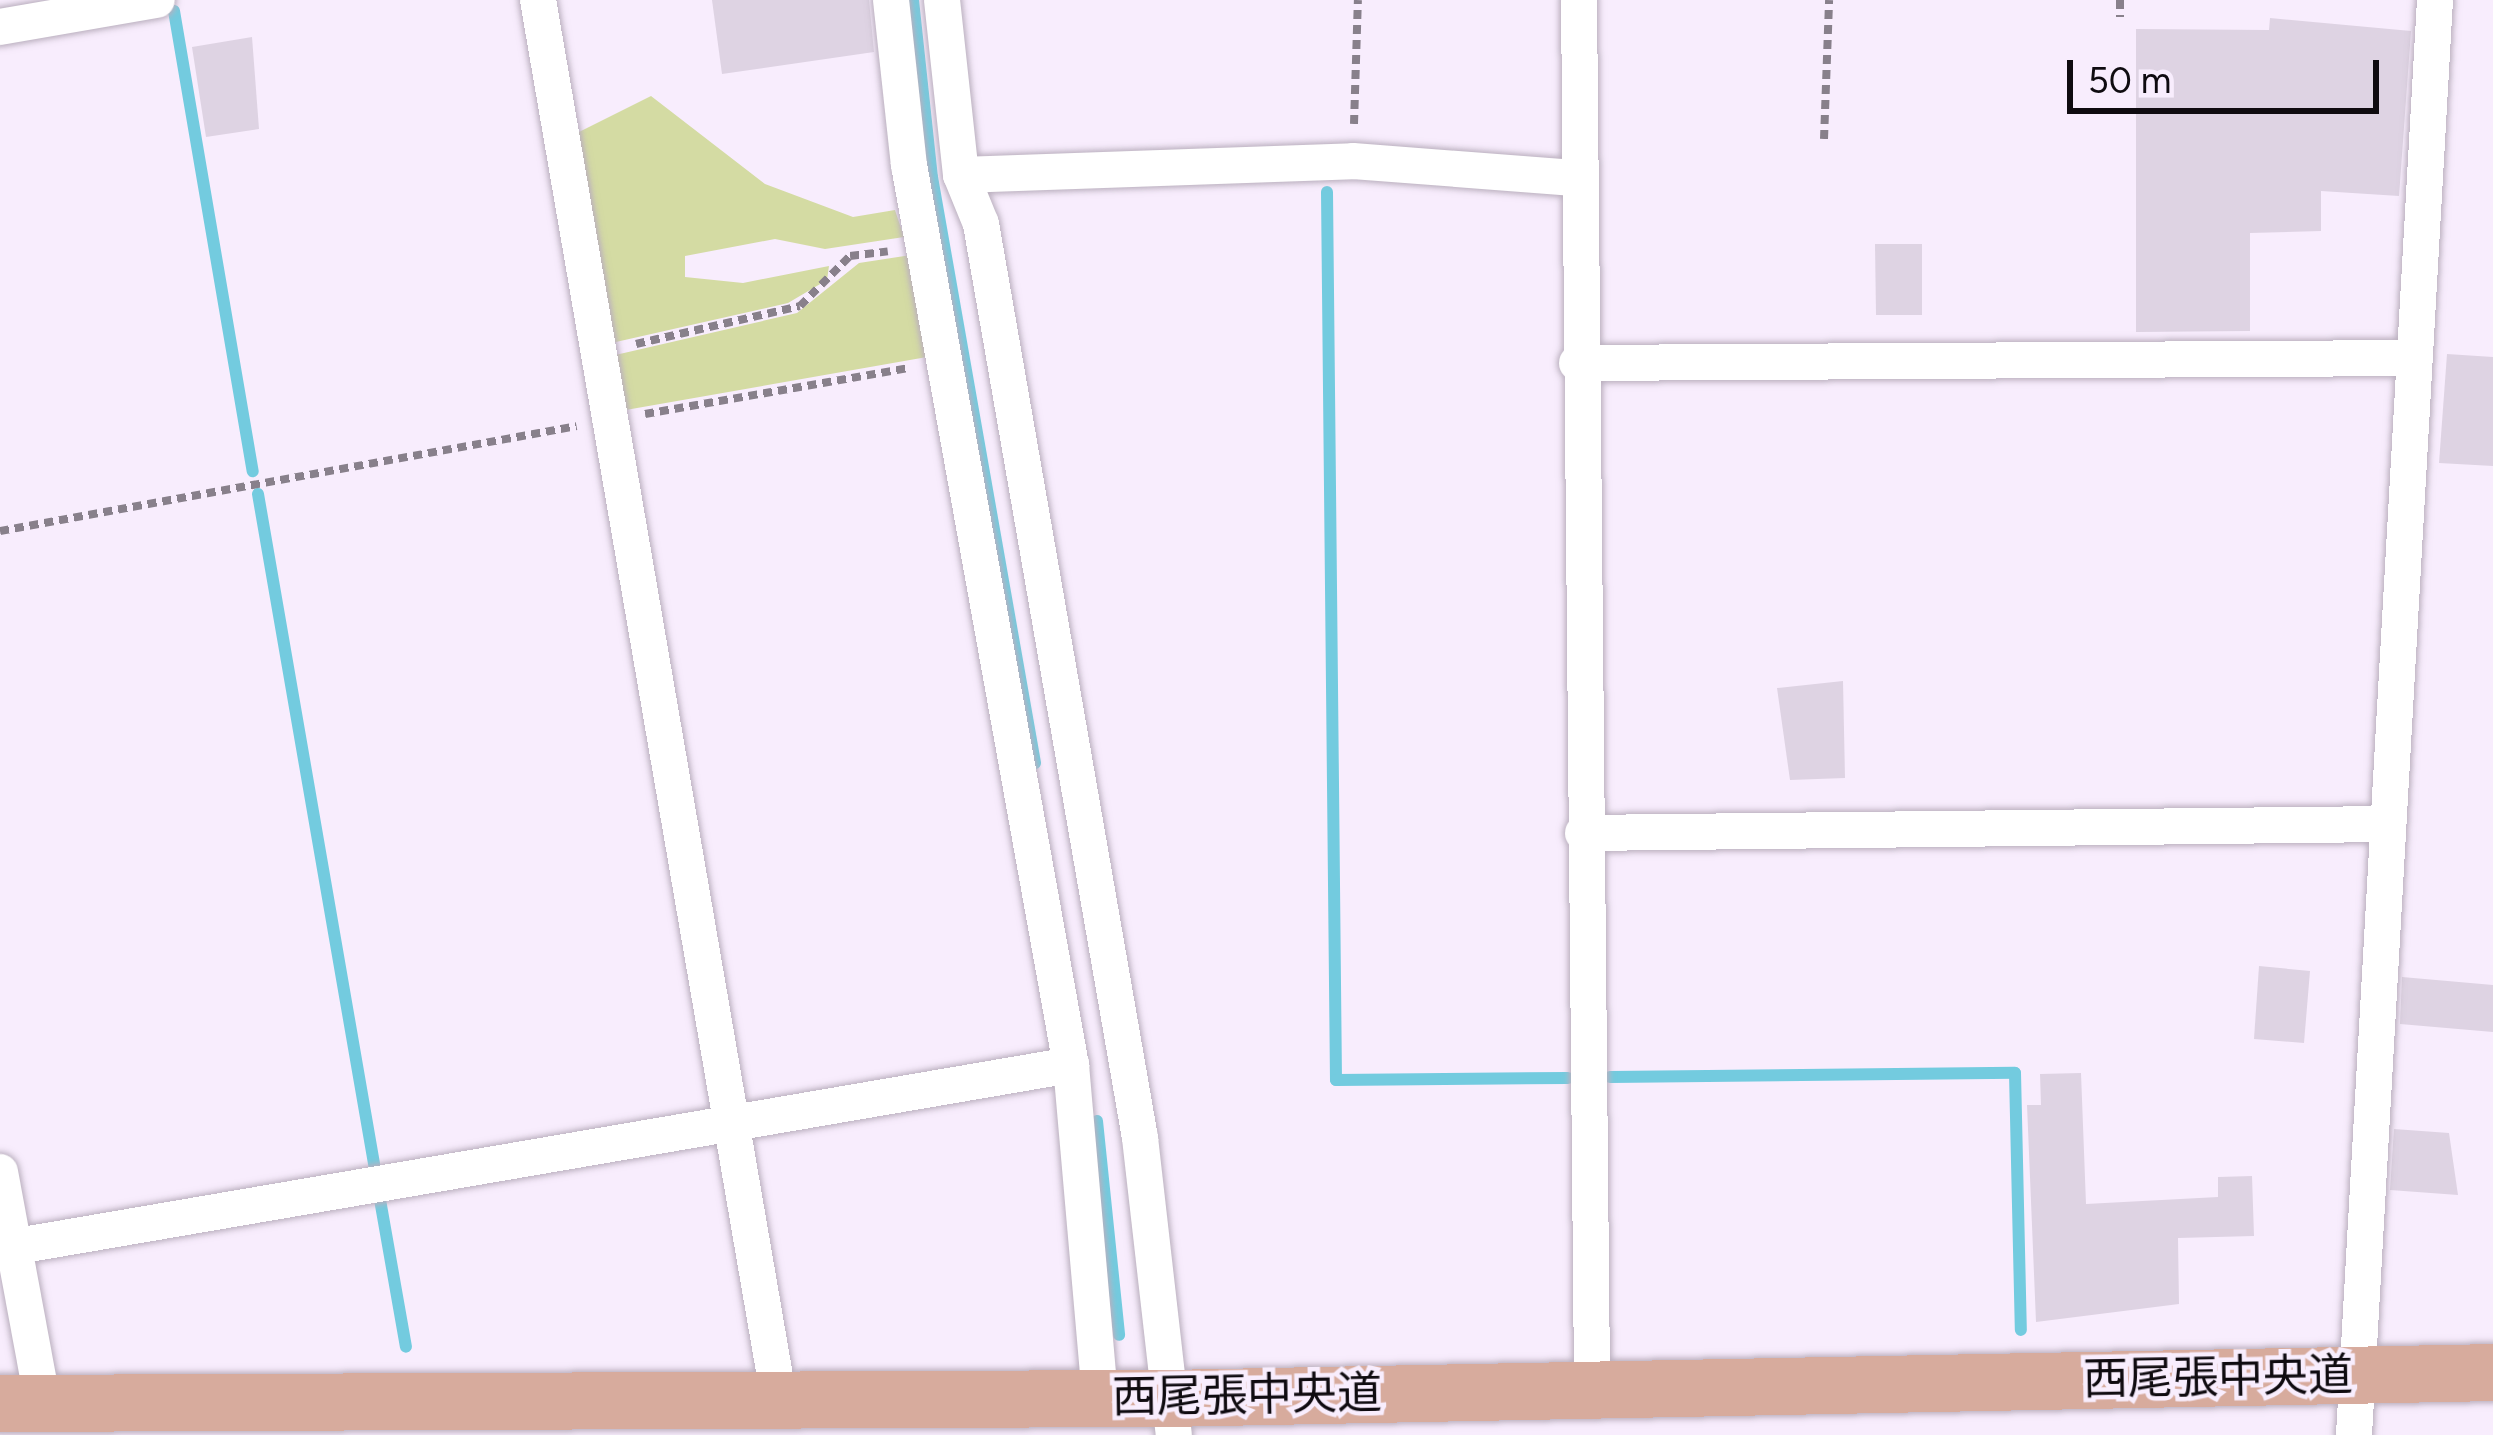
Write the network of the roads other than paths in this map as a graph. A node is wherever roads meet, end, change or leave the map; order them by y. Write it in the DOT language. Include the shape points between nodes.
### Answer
graph roads {
  1 [pos="156,0"];
  2 [pos="538,0"];
  3 [pos="891,0"];
  4 [pos="942,0"];
  5 [pos="1579,0"];
  6 [pos="2435,0"];
  7 [pos="0,27"];
  8 [pos="962,175"];
  9 [pos="1574,178"];
  10 [pos="2410,358"];
  11 [pos="1577,363"];
  12 [pos="2383,824"];
  13 [pos="1583,833"];
  14 [pos="1071,1064"];
  15 [pos="731,1124"];
  16 [pos="0,1172"];
  17 [pos="6,1248"];
  18 [pos="2493,1372"];
  19 [pos="2358,1374"];
  20 [pos="1592,1388"];
  21 [pos="1100,1398"];
  22 [pos="778,1399"];
  23 [pos="22,1403"];
  24 [pos="1170,1416"];
  25 [pos="2354,1435"];
  1 -- 7 [label="street"];
  2 -- 15 [label="street"];
  3 -- 14 [label="street" via="923,245"];
  4 -- 8 [label="street"];
  5 -- 9 [label="street"];
  6 -- 10 [label="street"];
  8 -- 9 [label="street" via="1354,161"];
  8 -- 24 [label="street" via="981,224 1140,1138"];
  9 -- 11 [label="street"];
  10 -- 11 [label="street"];
  10 -- 12 [label="street"];
  11 -- 13 [label="street"];
  12 -- 13 [label="street"];
  12 -- 19 [label="street"];
  13 -- 20 [label="street"];
  14 -- 15 [label="street"];
  14 -- 21 [label="street"];
  15 -- 17 [label="street"];
  15 -- 22 [label="street"];
  16 -- 17 [label="street"];
  17 -- 23 [label="street"];
  18 -- 19 [label="main road, 西尾張中央道"];
  19 -- 20 [label="main road, 西尾張中央道"];
  19 -- 25 [label="street"];
  20 -- 24 [label="main road, 西尾張中央道"];
  21 -- 22 [label="main road, 西尾張中央道"];
  21 -- 24 [label="main road, 西尾張中央道"];
  22 -- 23 [label="main road, 西尾張中央道"];
}
